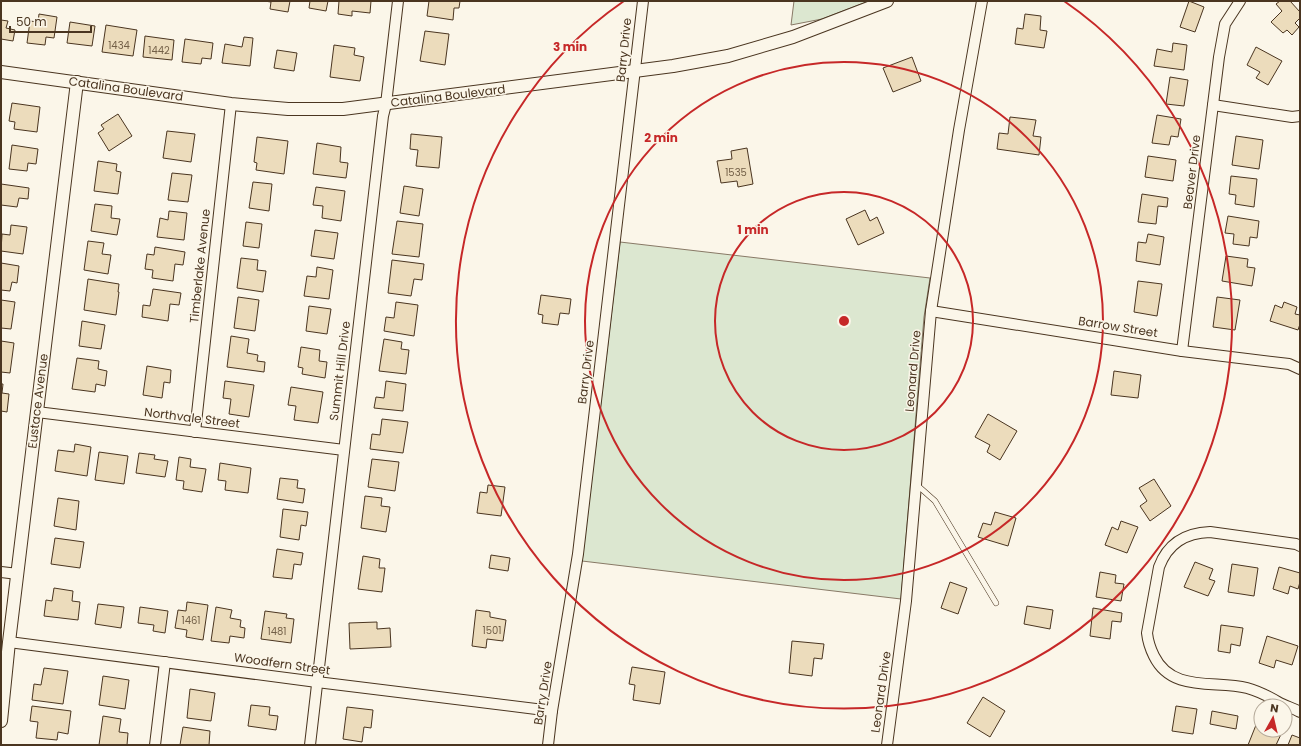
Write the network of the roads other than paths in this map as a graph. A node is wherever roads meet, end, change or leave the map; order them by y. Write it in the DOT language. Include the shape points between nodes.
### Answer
graph roads {
  1 [pos="398,1"];
  2 [pos="643,1"];
  3 [pos="887,1"];
  4 [pos="982,1"];
  5 [pos="1240,1"];
  6 [pos="635,71"];
  7 [pos="1,72"];
  8 [pos="77,82"];
  9 [pos="231,104"];
  10 [pos="386,104"];
  11 [pos="1213,105"];
  12 [pos="1300,116"];
  13 [pos="931,311"];
  14 [pos="1182,350"];
  15 [pos="1300,369"];
  16 [pos="37,412"];
  17 [pos="195,432"];
  18 [pos="344,450"];
  19 [pos="916,484"];
  20 [pos="1300,546"];
  21 [pos="1,572"];
  22 [pos="18,574"];
  23 [pos="996,603"];
  24 [pos="9,642"];
  25 [pos="165,662"];
  26 [pos="317,682"];
  27 [pos="552,711"];
  28 [pos="1300,712"];
  29 [pos="1,720"];
  30 [pos="155,745"];
  31 [pos="310,745"];
  32 [pos="548,745"];
  33 [pos="887,745"];
  1 -- 10 [label="street, Summit Hill Drive"];
  2 -- 6 [label="street, Barry Drive"];
  3 -- 6 [label="street, Catalina Boulevard" via="793,37 734,54"];
  4 -- 13 [label="street, Leonard Drive"];
  5 -- 11 [label="street, Beaver Drive" via="1225,24"];
  6 -- 10 [label="street, Catalina Boulevard"];
  6 -- 27 [label="street, Barry Drive" via="578,554"];
  7 -- 8 [label="street, Catalina Boulevard"];
  8 -- 9 [label="street, Catalina Boulevard"];
  8 -- 16 [label="street, Eustace Avenue"];
  9 -- 10 [label="street, Catalina Boulevard" via="288,109 343,109"];
  9 -- 17 [label="street, Timberlake Avenue"];
  10 -- 18 [label="street, Summit Hill Drive" via="382,116"];
  11 -- 12 [label="street"];
  11 -- 14 [label="street, Beaver Drive"];
  13 -- 14 [label="street, Barrow Street"];
  13 -- 19 [label="street, Leonard Drive"];
  14 -- 15 [label="street, Barrow Street" via="1289,364"];
  16 -- 17 [label="street, Northvale Street"];
  16 -- 22 [label="street, Eustace Avenue"];
  17 -- 18 [label="street, Northvale Street"];
  18 -- 26 [label="street, Summit Hill Drive"];
  19 -- 23 [label="lane" via="935,501"];
  19 -- 33 [label="street, Leonard Drive" via="906,601"];
  20 -- 28 [label="street" via="1210,532 1184,538 1171,546 1162,558 1147,633 1148,643 1158,665 1171,676 1187,682 1246,688 1267,695"];
  21 -- 22 [label="street"];
  22 -- 24 [label="street, Eustace Avenue"];
  24 -- 25 [label="street, Woodfern Street"];
  24 -- 29 [label="street, Eustace Avenue"];
  25 -- 26 [label="street, Woodfern Street"];
  25 -- 30 [label="street"];
  26 -- 27 [label="street, Woodfern Street"];
  26 -- 31 [label="street, Summit Hill Drive"];
  27 -- 32 [label="street, Barry Drive"];
}
